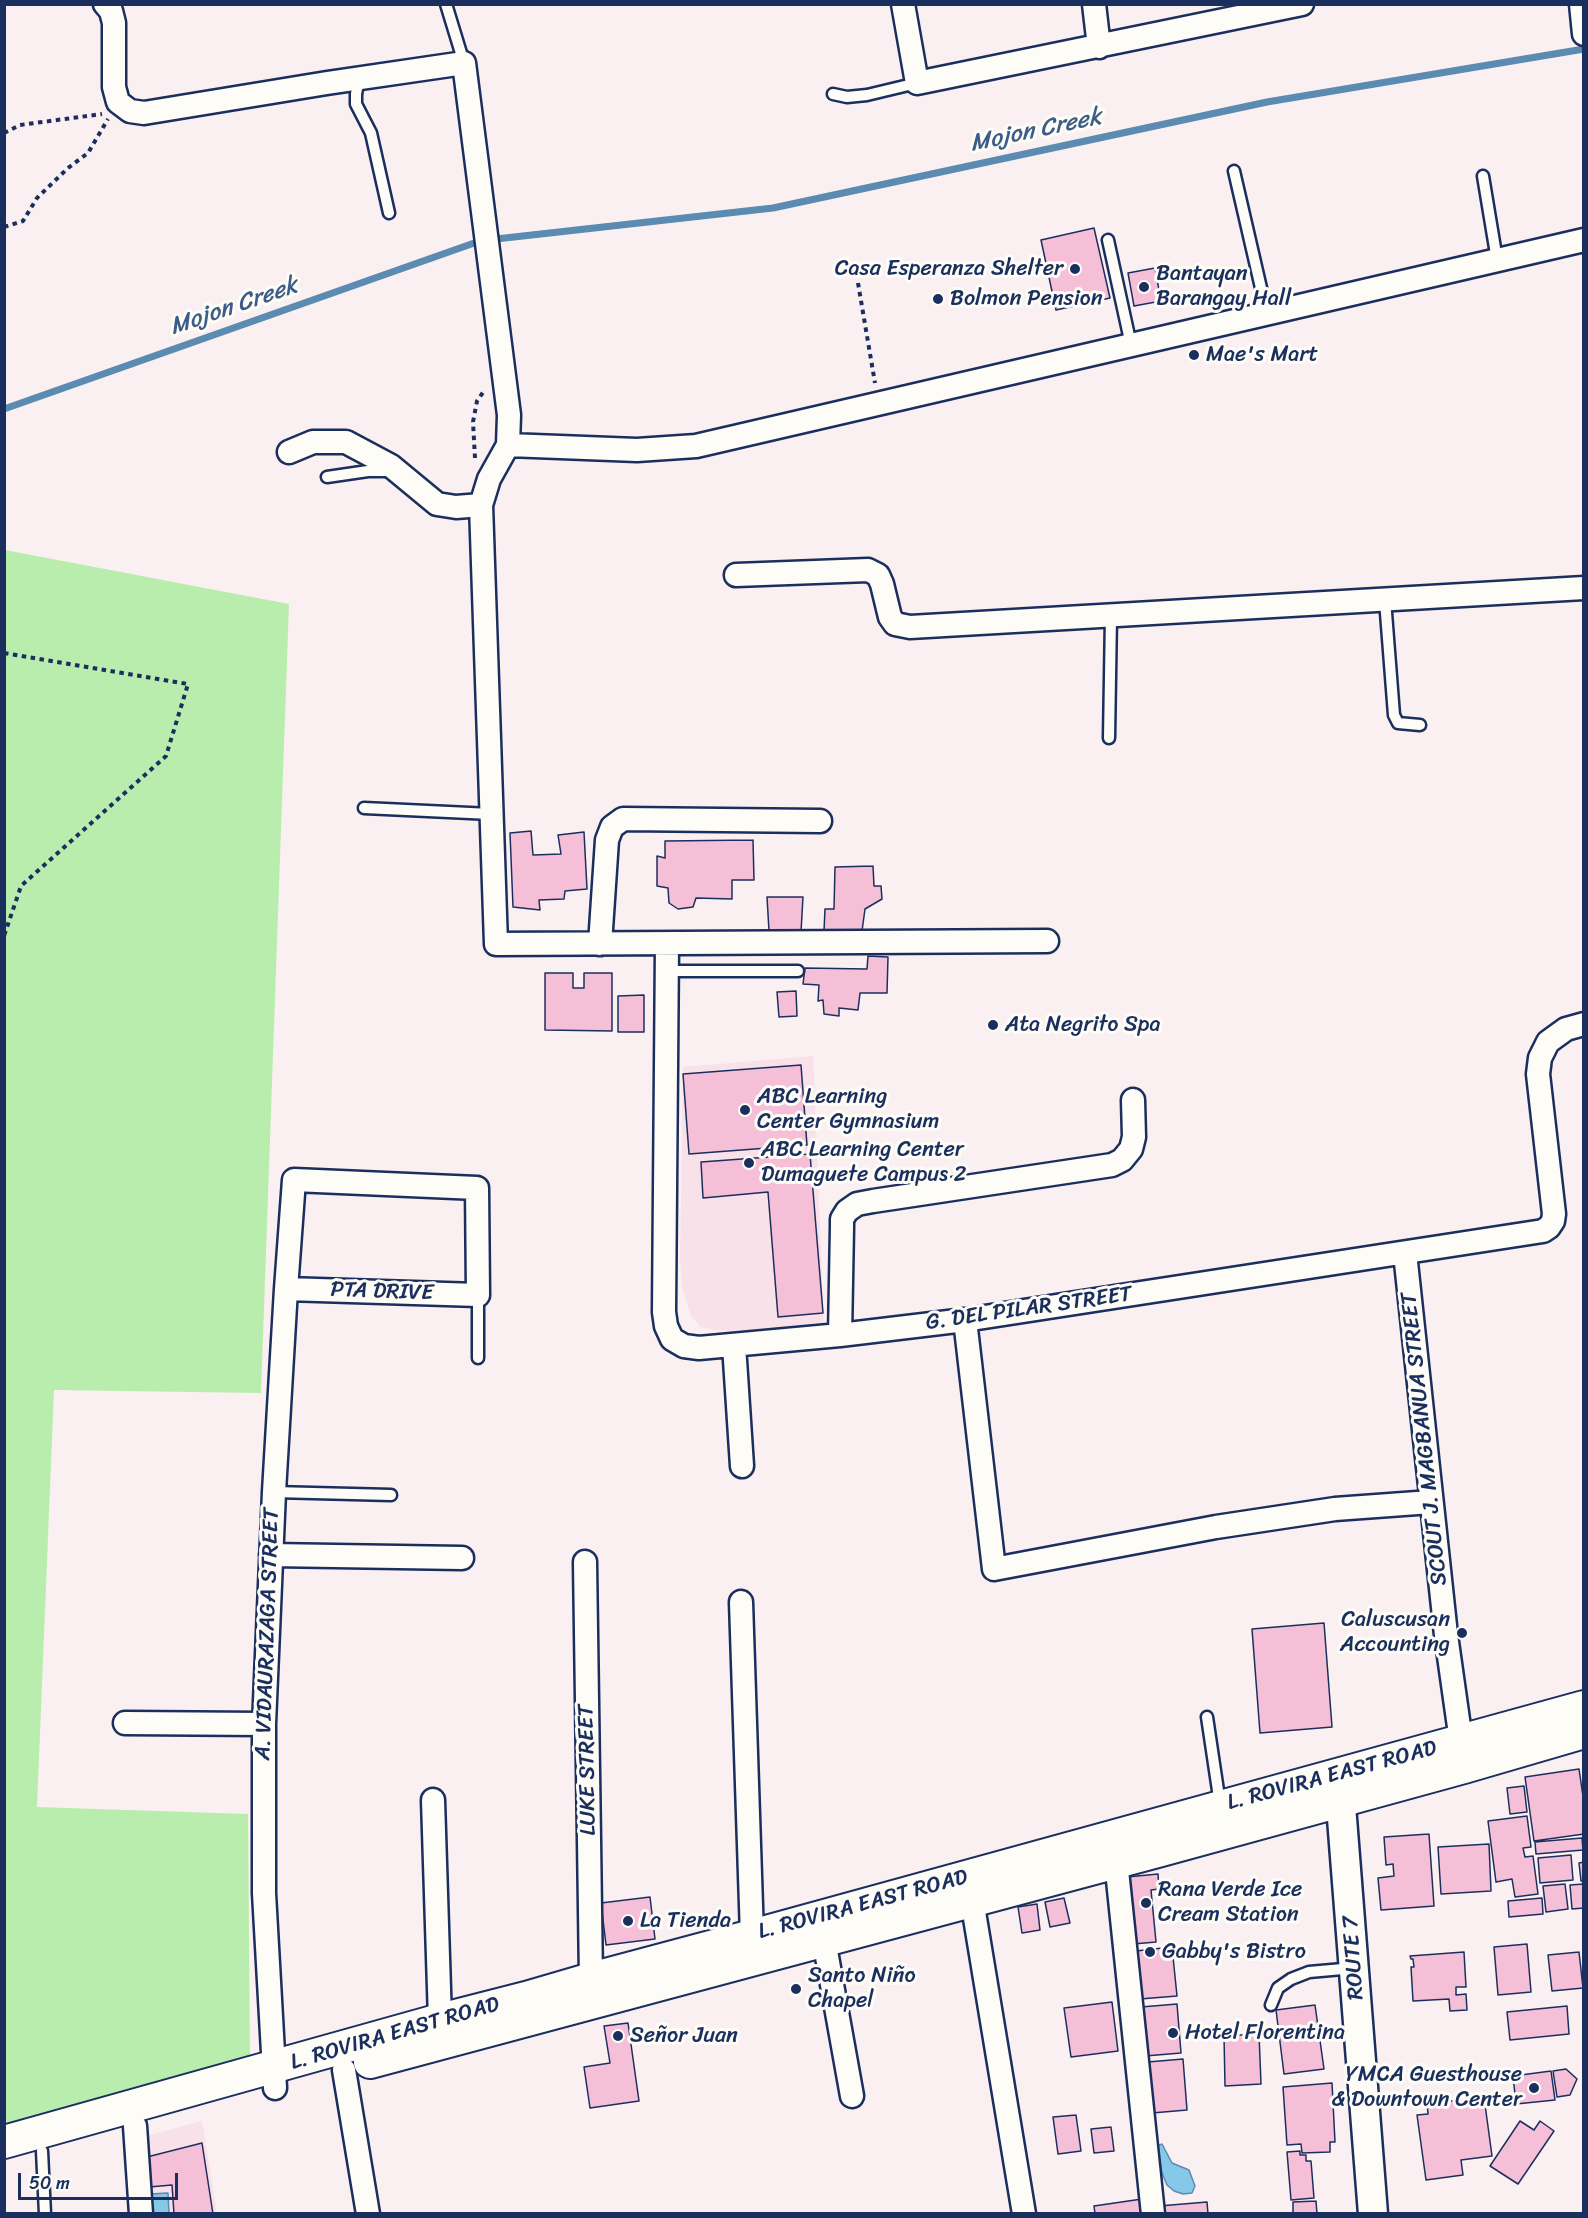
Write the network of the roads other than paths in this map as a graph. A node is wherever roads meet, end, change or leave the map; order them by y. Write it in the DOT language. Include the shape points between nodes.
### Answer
graph roads {
  1 [pos="105,4"];
  2 [pos="446,4"];
  3 [pos="903,4"];
  4 [pos="1094,4"];
  5 [pos="1302,4"];
  6 [pos="1581,4"];
  7 [pos="1584,34"];
  8 [pos="1099,47"];
  9 [pos="464,63"];
  10 [pos="360,78"];
  11 [pos="917,83"];
  12 [pos="833,93"];
  13 [pos="1234,171"];
  14 [pos="1483,176"];
  15 [pos="389,213"];
  16 [pos="1108,240"];
  17 [pos="1584,240"];
  18 [pos="1497,260"];
  19 [pos="1267,314"];
  20 [pos="1131,345"];
  21 [pos="508,445"];
  22 [pos="289,452"];
  23 [pos="398,472"];
  24 [pos="327,477"];
  25 [pos="481,505"];
  26 [pos="736,575"];
  27 [pos="1584,588"];
  28 [pos="1385,600"];
  29 [pos="1111,616"];
  30 [pos="1420,725"];
  31 [pos="1109,738"];
  32 [pos="364,808"];
  33 [pos="491,814"];
  34 [pos="820,821"];
  35 [pos="1047,941"];
  36 [pos="600,944"];
  37 [pos="667,944"];
  38 [pos="667,971"];
  39 [pos="798,971"];
  40 [pos="1584,1024"];
  41 [pos="1133,1100"];
  42 [pos="1404,1253"];
  43 [pos="286,1289"];
  44 [pos="478,1295"];
  45 [pos="965,1320"];
  46 [pos="840,1335"];
  47 [pos="734,1345"];
  48 [pos="478,1358"];
  49 [pos="742,1466"];
  50 [pos="274,1492"];
  51 [pos="391,1495"];
  52 [pos="1431,1502"];
  53 [pos="271,1555"];
  54 [pos="462,1558"];
  55 [pos="585,1562"];
  56 [pos="741,1602"];
  57 [pos="1584,1707"];
  58 [pos="1207,1717"];
  59 [pos="125,1723"];
  60 [pos="264,1724"];
  61 [pos="1584,1732"];
  62 [pos="1463,1754"];
  63 [pos="1340,1787"];
  64 [pos="433,1800"];
  65 [pos="1221,1807"];
  66 [pos="1116,1861"];
  67 [pos="1034,1871"];
  68 [pos="972,1900"];
  69 [pos="752,1936"];
  70 [pos="788,1938"];
  71 [pos="824,1940"];
  72 [pos="1354,1968"];
  73 [pos="591,1979"];
  74 [pos="1271,2005"];
  75 [pos="529,2009"];
  76 [pos="440,2020"];
  77 [pos="344,2070"];
  78 [pos="274,2078"];
  79 [pos="852,2096"];
  80 [pos="135,2126"];
  81 [pos="4,2142"];
  82 [pos="42,2151"];
  83 [pos="4,2161"];
  84 [pos="45,2214"];
  85 [pos="141,2214"];
  86 [pos="368,2214"];
  87 [pos="1024,2214"];
  88 [pos="1153,2214"];
  89 [pos="1373,2214"];
  1 -- 10 [label="street" via="114,23 114,87 118,102 130,111 144,113"];
  2 -- 9 [label="lane"];
  3 -- 11 [label="street"];
  4 -- 8 [label="street"];
  5 -- 8 [label="street"];
  6 -- 7 [label="street"];
  8 -- 11 [label="street"];
  9 -- 10 [label="street"];
  9 -- 21 [label="street" via="505,380"];
  10 -- 15 [label="lane" via="356,104 371,133"];
  11 -- 12 [label="lane" via="867,95 847,97"];
  13 -- 19 [label="lane"];
  14 -- 18 [label="lane"];
  16 -- 20 [label="lane"];
  17 -- 18 [label="street"];
  18 -- 19 [label="street"];
  19 -- 20 [label="street"];
  20 -- 21 [label="street" via="696,446 637,450"];
  21 -- 25 [label="street" via="489,479"];
  22 -- 23 [label="street" via="313,442 346,442"];
  23 -- 24 [label="lane" via="368,471"];
  23 -- 25 [label="street" via="437,504"];
  25 -- 33 [label="street"];
  26 -- 29 [label="street" via="868,570 878,575 890,616 896,624 910,627"];
  27 -- 28 [label="street"];
  28 -- 29 [label="street"];
  28 -- 30 [label="lane" via="1394,715 1398,723"];
  29 -- 31 [label="lane"];
  32 -- 33 [label="lane"];
  33 -- 36 [label="street" via="496,944"];
  34 -- 36 [label="street" via="623,819 612,827 607,840"];
  35 -- 37 [label="street"];
  36 -- 37 [label="street"];
  37 -- 38 [label="street, G. DEL PILAR STREET"];
  38 -- 39 [label="lane"];
  38 -- 47 [label="street, G. DEL PILAR STREET" via="666,1326 672,1339 684,1346"];
  40 -- 42 [label="street, G. DEL PILAR STREET" via="1566,1029 1548,1042 1540,1058 1554,1214 1549,1227"];
  41 -- 46 [label="street" via="1131,1149 1112,1166 873,1201 847,1211 842,1220"];
  42 -- 45 [label="street, G. DEL PILAR STREET"];
  42 -- 52 [label="street, SCOUT J. MAGBANUA STREET"];
  43 -- 44 [label="street, PTA DRIVE"];
  43 -- 44 [label="street, A. VIDAURAZAGA STREET" via="294,1180 477,1188"];
  43 -- 50 [label="street, A. VIDAURAZAGA STREET"];
  44 -- 48 [label="lane"];
  45 -- 46 [label="street, G. DEL PILAR STREET"];
  45 -- 52 [label="street" via="994,1569 1216,1527 1335,1509"];
  46 -- 47 [label="street, G. DEL PILAR STREET"];
  47 -- 49 [label="street"];
  50 -- 51 [label="lane"];
  50 -- 53 [label="street, A. VIDAURAZAGA STREET"];
  52 -- 62 [label="street, SCOUT J. MAGBANUA STREET"];
  53 -- 54 [label="street"];
  53 -- 60 [label="street, A. VIDAURAZAGA STREET"];
  55 -- 73 [label="street, LUKE STREET"];
  56 -- 69 [label="street"];
  57 -- 62 [label="main road, L. ROVIRA EAST ROAD"];
  58 -- 65 [label="lane"];
  59 -- 60 [label="street"];
  60 -- 78 [label="street, A. VIDAURAZAGA STREET" via="264,1893"];
  61 -- 62 [label="main road, L. ROVIRA EAST ROAD"];
  62 -- 63 [label="main road, L. ROVIRA EAST ROAD"];
  63 -- 65 [label="main road, L. ROVIRA EAST ROAD"];
  63 -- 66 [label="main road, L. ROVIRA EAST ROAD"];
  63 -- 72 [label="street, ROUTE 7"];
  64 -- 76 [label="street"];
  65 -- 67 [label="main road, L. ROVIRA EAST ROAD"];
  66 -- 67 [label="main road, L. ROVIRA EAST ROAD"];
  66 -- 88 [label="street"];
  67 -- 68 [label="main road, L. ROVIRA EAST ROAD"];
  67 -- 70 [label="main road, L. ROVIRA EAST ROAD"];
  68 -- 71 [label="main road, L. ROVIRA EAST ROAD"];
  68 -- 87 [label="street"];
  69 -- 70 [label="main road, L. ROVIRA EAST ROAD"];
  69 -- 73 [label="main road, L. ROVIRA EAST ROAD"];
  70 -- 71 [label="main road, L. ROVIRA EAST ROAD"];
  70 -- 75 [label="main road, L. ROVIRA EAST ROAD"];
  71 -- 79 [label="street"];
  72 -- 74 [label="lane" via="1309,1972 1291,1979 1278,1988"];
  72 -- 89 [label="street, ROUTE 7"];
  73 -- 75 [label="main road, L. ROVIRA EAST ROAD"];
  75 -- 76 [label="main road, L. ROVIRA EAST ROAD"];
  75 -- 77 [label="main road, L. ROVIRA EAST ROAD"];
  76 -- 78 [label="main road, L. ROVIRA EAST ROAD"];
  77 -- 78 [label="main road, L. ROVIRA EAST ROAD"];
  77 -- 86 [label="street"];
  78 -- 80 [label="main road, L. ROVIRA EAST ROAD"];
  78 -- 81 [label="main road, L. ROVIRA EAST ROAD"];
  80 -- 82 [label="main road, L. ROVIRA EAST ROAD"];
  80 -- 85 [label="street"];
  82 -- 83 [label="main road, L. ROVIRA EAST ROAD"];
  82 -- 84 [label="lane"];
}
